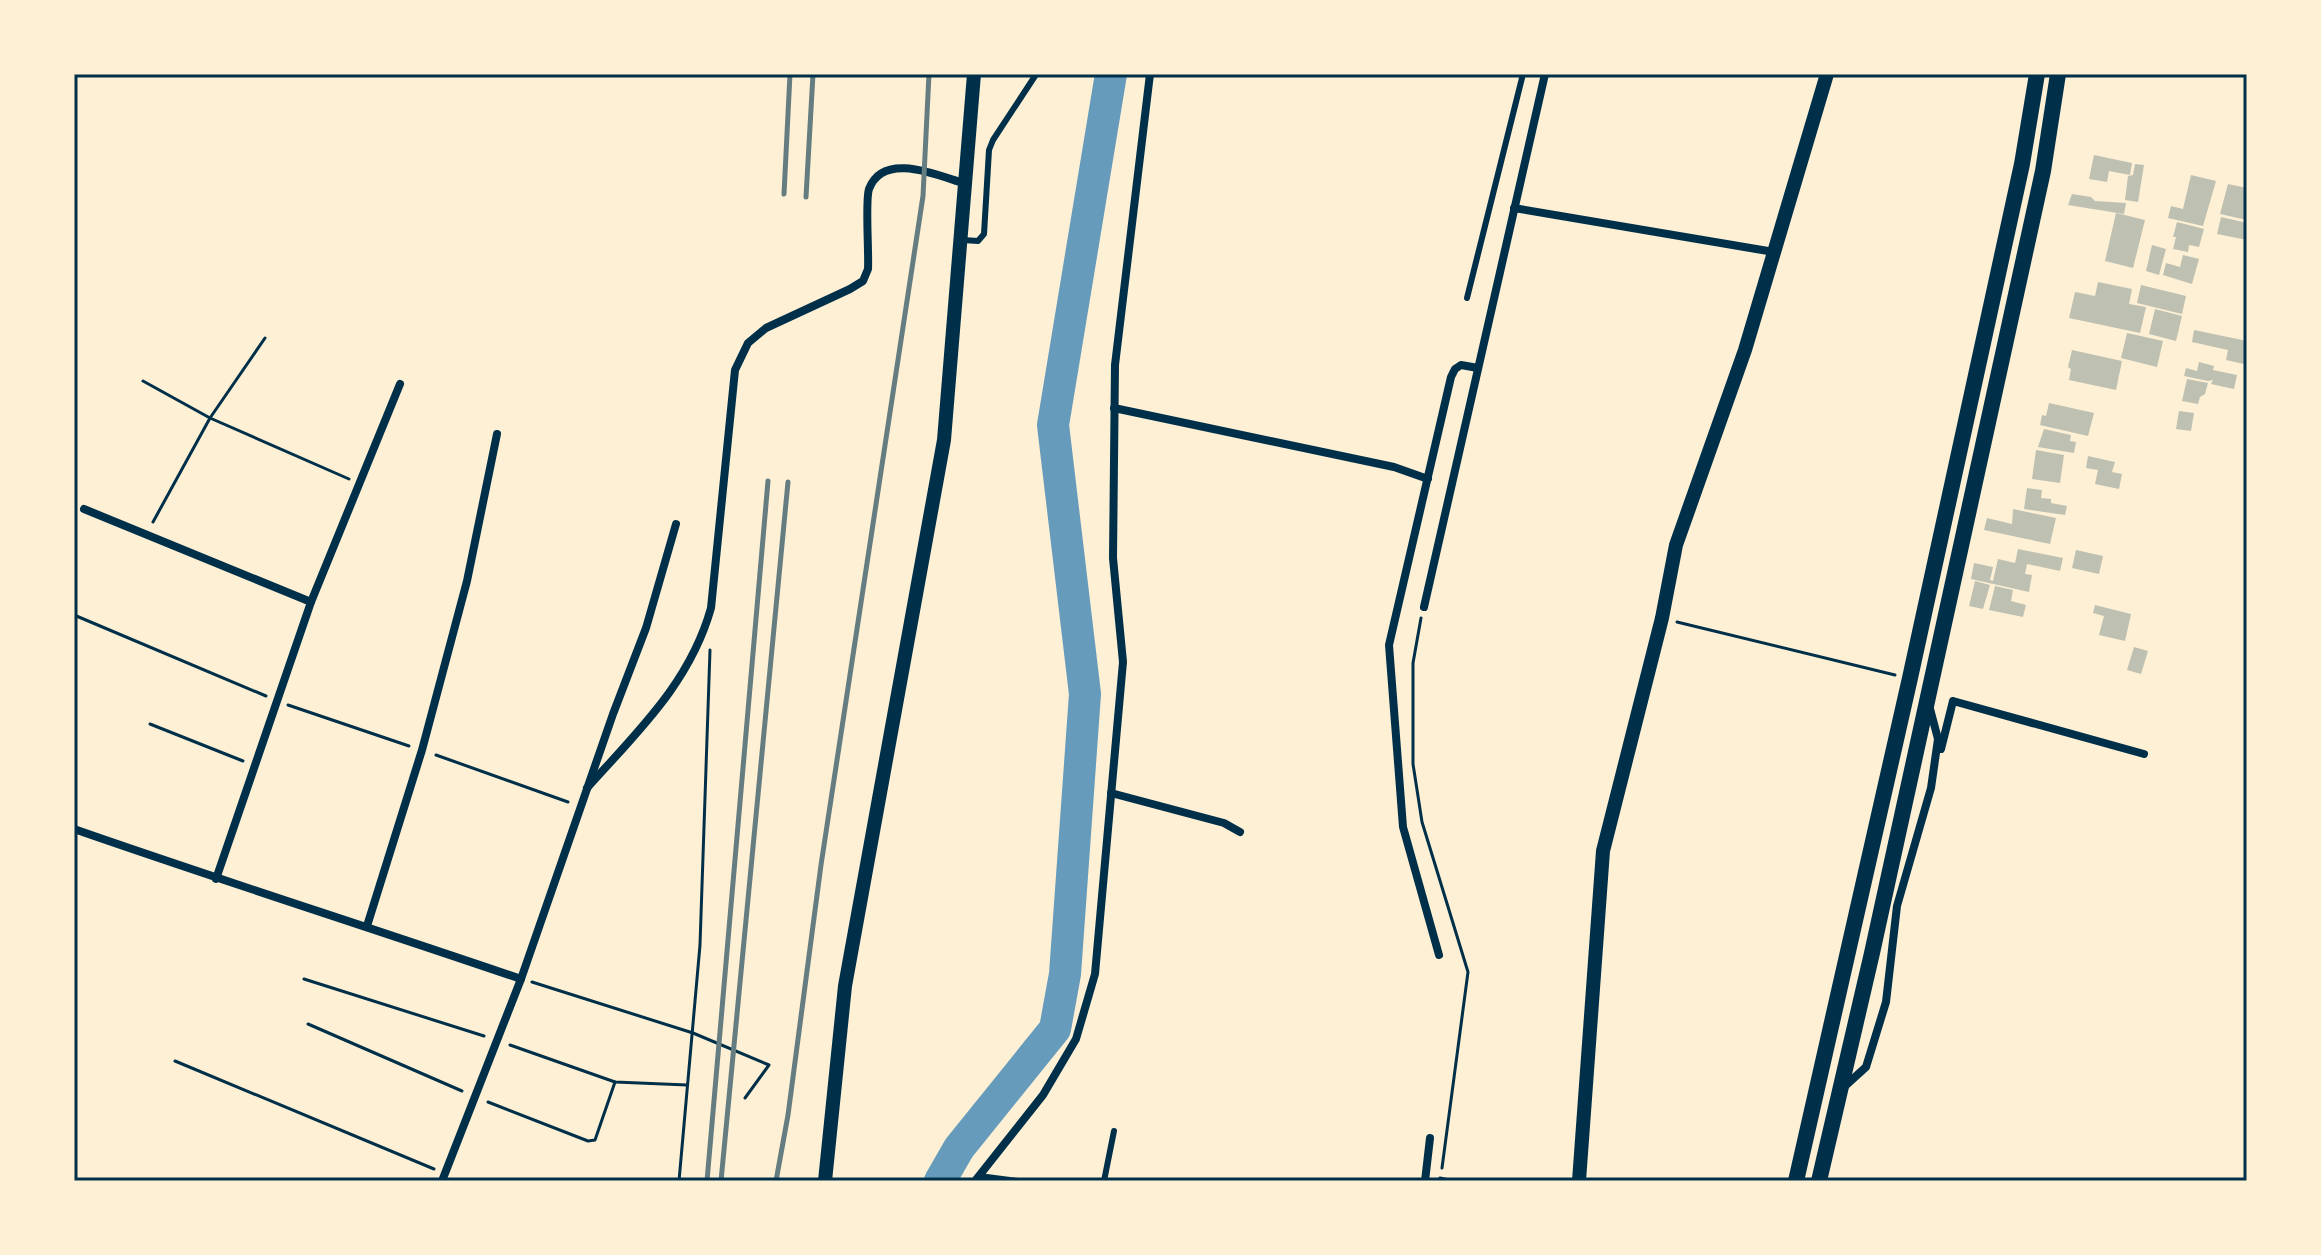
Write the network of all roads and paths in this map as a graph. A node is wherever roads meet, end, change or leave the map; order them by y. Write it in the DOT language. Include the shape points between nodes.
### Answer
graph roads {
  1 [pos="974,74"];
  2 [pos="1150,74"];
  3 [pos="1523,74"];
  4 [pos="1545,74"];
  5 [pos="1827,74"];
  6 [pos="2037,74"];
  7 [pos="2058,74"];
  8 [pos="1035,76"];
  9 [pos="963,183"];
  10 [pos="1514,208"];
  11 [pos="959,240"];
  12 [pos="1774,252"];
  13 [pos="1467,298"];
  14 [pos="265,338"];
  15 [pos="1478,368"];
  16 [pos="143,381"];
  17 [pos="400,384"];
  18 [pos="1114,408"];
  19 [pos="210,418"];
  20 [pos="497,434"];
  21 [pos="1428,479"];
  22 [pos="360,483"];
  23 [pos="84,509"];
  24 [pos="676,524"];
  25 [pos="147,534"];
  26 [pos="311,602"];
  27 [pos="1424,607"];
  28 [pos="74,615"];
  29 [pos="1662,618"];
  30 [pos="710,639"];
  31 [pos="1910,678"];
  32 [pos="1927,700"];
  33 [pos="277,701"];
  34 [pos="150,724"];
  35 [pos="2144,754"];
  36 [pos="255,765"];
  37 [pos="587,788"];
  38 [pos="1931,788"];
  39 [pos="1111,793"];
  40 [pos="74,829"];
  41 [pos="1240,832"];
  42 [pos="216,879"];
  43 [pos="367,926"];
  44 [pos="1439,955"];
  45 [pos="521,979"];
  46 [pos="308,1024"];
  47 [pos="693,1033"];
  48 [pos="175,1061"];
  49 [pos="615,1082"];
  50 [pos="1840,1090"];
  51 [pos="474,1097"];
  52 [pos="745,1098"];
  53 [pos="1114,1131"];
  54 [pos="1430,1138"];
  55 [pos="444,1178"];
  56 [pos="977,1179"];
  57 [pos="1440,1180"];
  58 [pos="679,1181"];
  59 [pos="825,1181"];
  60 [pos="1018,1181"];
  61 [pos="1104,1181"];
  62 [pos="1425,1181"];
  63 [pos="1454,1181"];
  64 [pos="1579,1181"];
  65 [pos="1796,1181"];
  66 [pos="1819,1181"];
  1 -- 9 [label="street"];
  2 -- 18 [label="street"];
  3 -- 13 [label="lane"];
  4 -- 10 [label="street"];
  5 -- 12 [label="street"];
  6 -- 31 [label="main road"];
  7 -- 32 [label="main road" via="2043,171"];
  8 -- 11 [label="lane" via="989,150 984,234 978,241"];
  9 -- 11 [label="street"];
  9 -- 37 [label="street" via="894,167 877,176 868,190 868,269 863,281 766,328 748,343 735,370 704,634 667,698"];
  10 -- 12 [label="street"];
  10 -- 15 [label="street"];
  11 -- 59 [label="street" via="944,440 845,986"];
  12 -- 29 [label="street" via="1676,545"];
  14 -- 19 [label="path"];
  15 -- 21 [label="street" via="1461,365 1451,377"];
  15 -- 27 [label="street"];
  16 -- 19 [label="path"];
  17 -- 22 [label="street"];
  18 -- 21 [label="street" via="1394,467"];
  18 -- 39 [label="street" via="1113,558 1123,662"];
  19 -- 22 [label="path"];
  19 -- 25 [label="path"];
  20 -- 43 [label="street" via="467,581"];
  21 -- 44 [label="street" via="1389,645 1403,827"];
  22 -- 26 [label="street"];
  23 -- 25 [label="street"];
  24 -- 37 [label="street" via="646,628"];
  25 -- 26 [label="street"];
  26 -- 33 [label="street"];
  27 -- 57 [label="path" via="1413,663 1413,764 1422,822 1468,972"];
  28 -- 33 [label="path"];
  29 -- 31 [label="path"];
  29 -- 64 [label="street" via="1603,851"];
  30 -- 47 [label="path"];
  31 -- 65 [label="main road"];
  32 -- 38 [label="street" via="1938,739"];
  32 -- 50 [label="main road"];
  33 -- 36 [label="street"];
  34 -- 36 [label="path"];
  35 -- 38 [label="street" via="1953,701"];
  36 -- 42 [label="street"];
  37 -- 45 [label="street"];
  38 -- 50 [label="street" via="1897,906 1886,1002 1866,1067"];
  39 -- 41 [label="street"];
  39 -- 56 [label="street" via="1095,974 1076,1039 1043,1095"];
  40 -- 42 [label="street"];
  42 -- 43 [label="street"];
  43 -- 45 [label="street"];
  45 -- 47 [label="path"];
  45 -- 51 [label="street"];
  46 -- 51 [label="path"];
  47 -- 52 [label="path" via="769,1065"];
  47 -- 58 [label="path"];
  48 -- 55 [label="path"];
  49 -- 51 [label="path" via="595,1140 588,1141"];
  50 -- 66 [label="main road"];
  51 -- 55 [label="street"];
  53 -- 61 [label="lane"];
  54 -- 62 [label="street"];
  56 -- 60 [label="lane"];
  57 -- 63 [label="path"];
}
